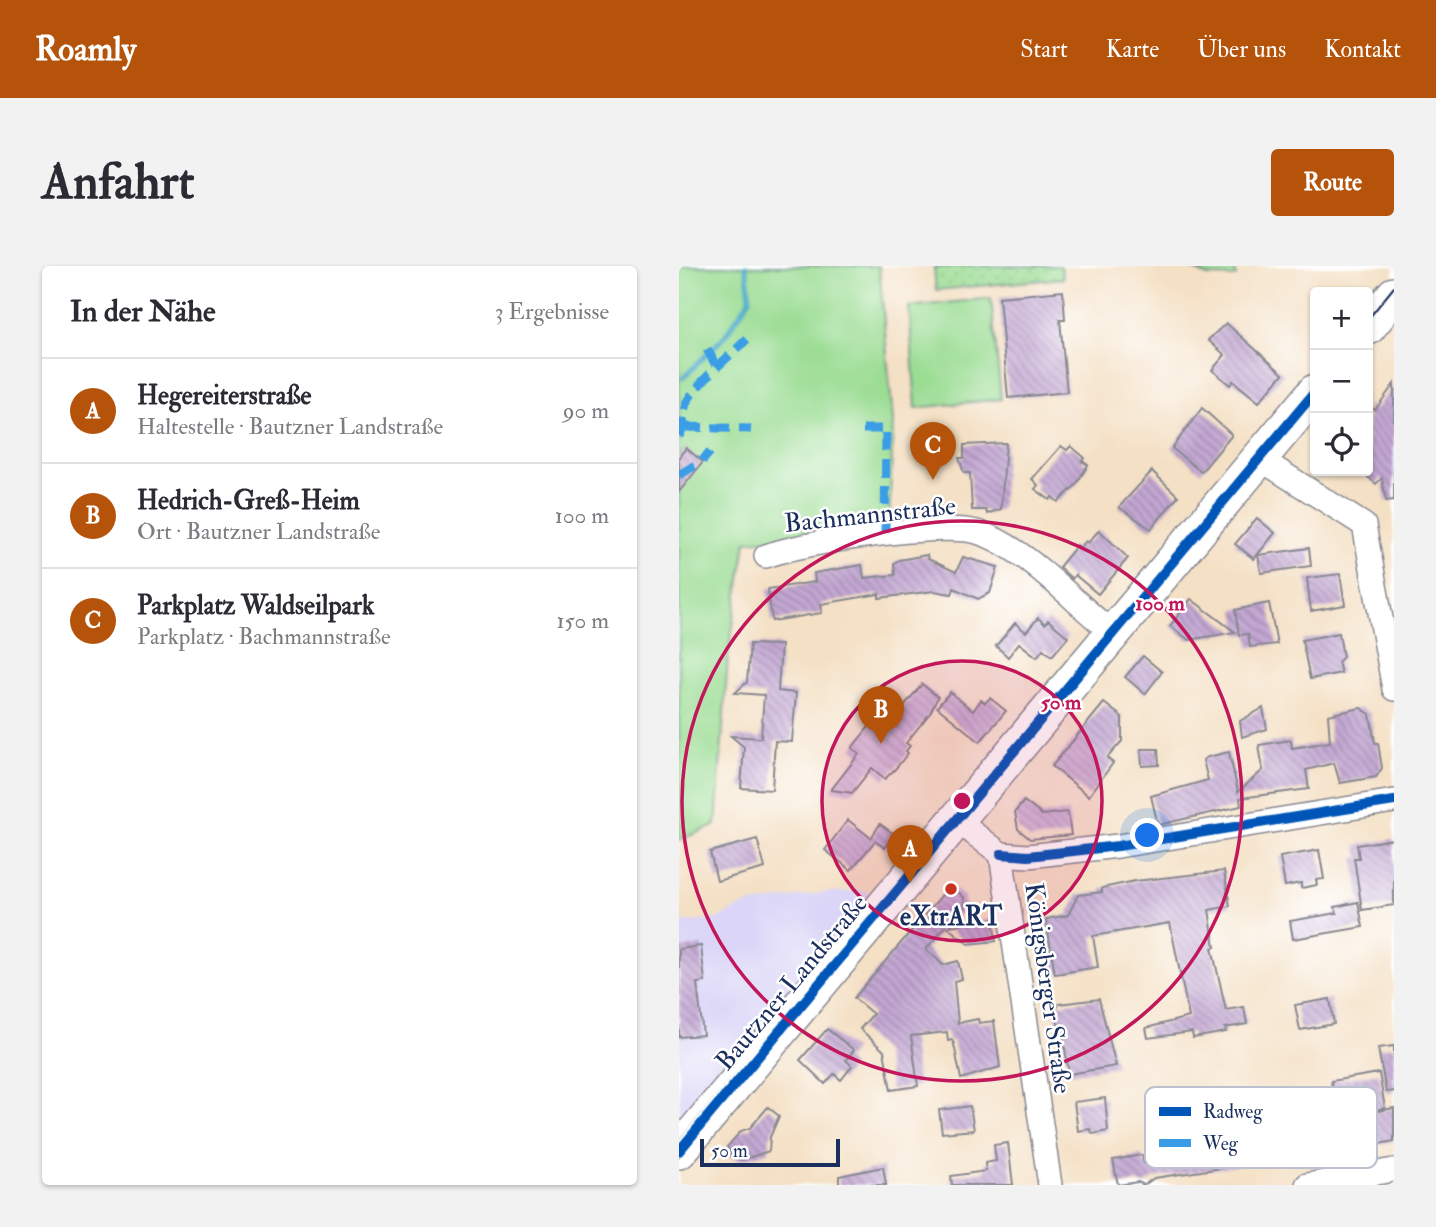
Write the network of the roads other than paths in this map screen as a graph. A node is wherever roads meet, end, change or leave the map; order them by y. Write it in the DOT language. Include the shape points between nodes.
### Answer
graph roads {
  1 [pos="1394,295"];
  2 [pos="1373,321"];
  3 [pos="1310,398"];
  4 [pos="1260,459"];
  5 [pos="766,556"];
  6 [pos="1114,634"];
  7 [pos="1394,689"];
  8 [pos="1394,800"];
  9 [pos="957,820"];
  10 [pos="1001,854"];
  11 [pos="679,1151"];
  12 [pos="1394,1170"];
  13 [pos="1050,1185"];
  14 [pos="1307,1185"];
  1 -- 2 [label="main road"];
  3 -- 4 [label="main road, Bautzner Landstraße"];
  4 -- 6 [label="main road, Bautzner Landstraße"];
  4 -- 7 [label="street" via="1364,525"];
  5 -- 6 [label="street, Bachmannstraße" via="787,548 885,535 937,529 976,531 1020,556"];
  6 -- 9 [label="main road, Bautzner Landstraße"];
  8 -- 10 [label="street" via="1118,846 1028,856"];
  9 -- 10 [label="street, Königsberger Straße"];
  9 -- 11 [label="main road, Bautzner Landstraße"];
  10 -- 13 [label="street, Königsberger Straße"];
  12 -- 14 [label="street"];
}
